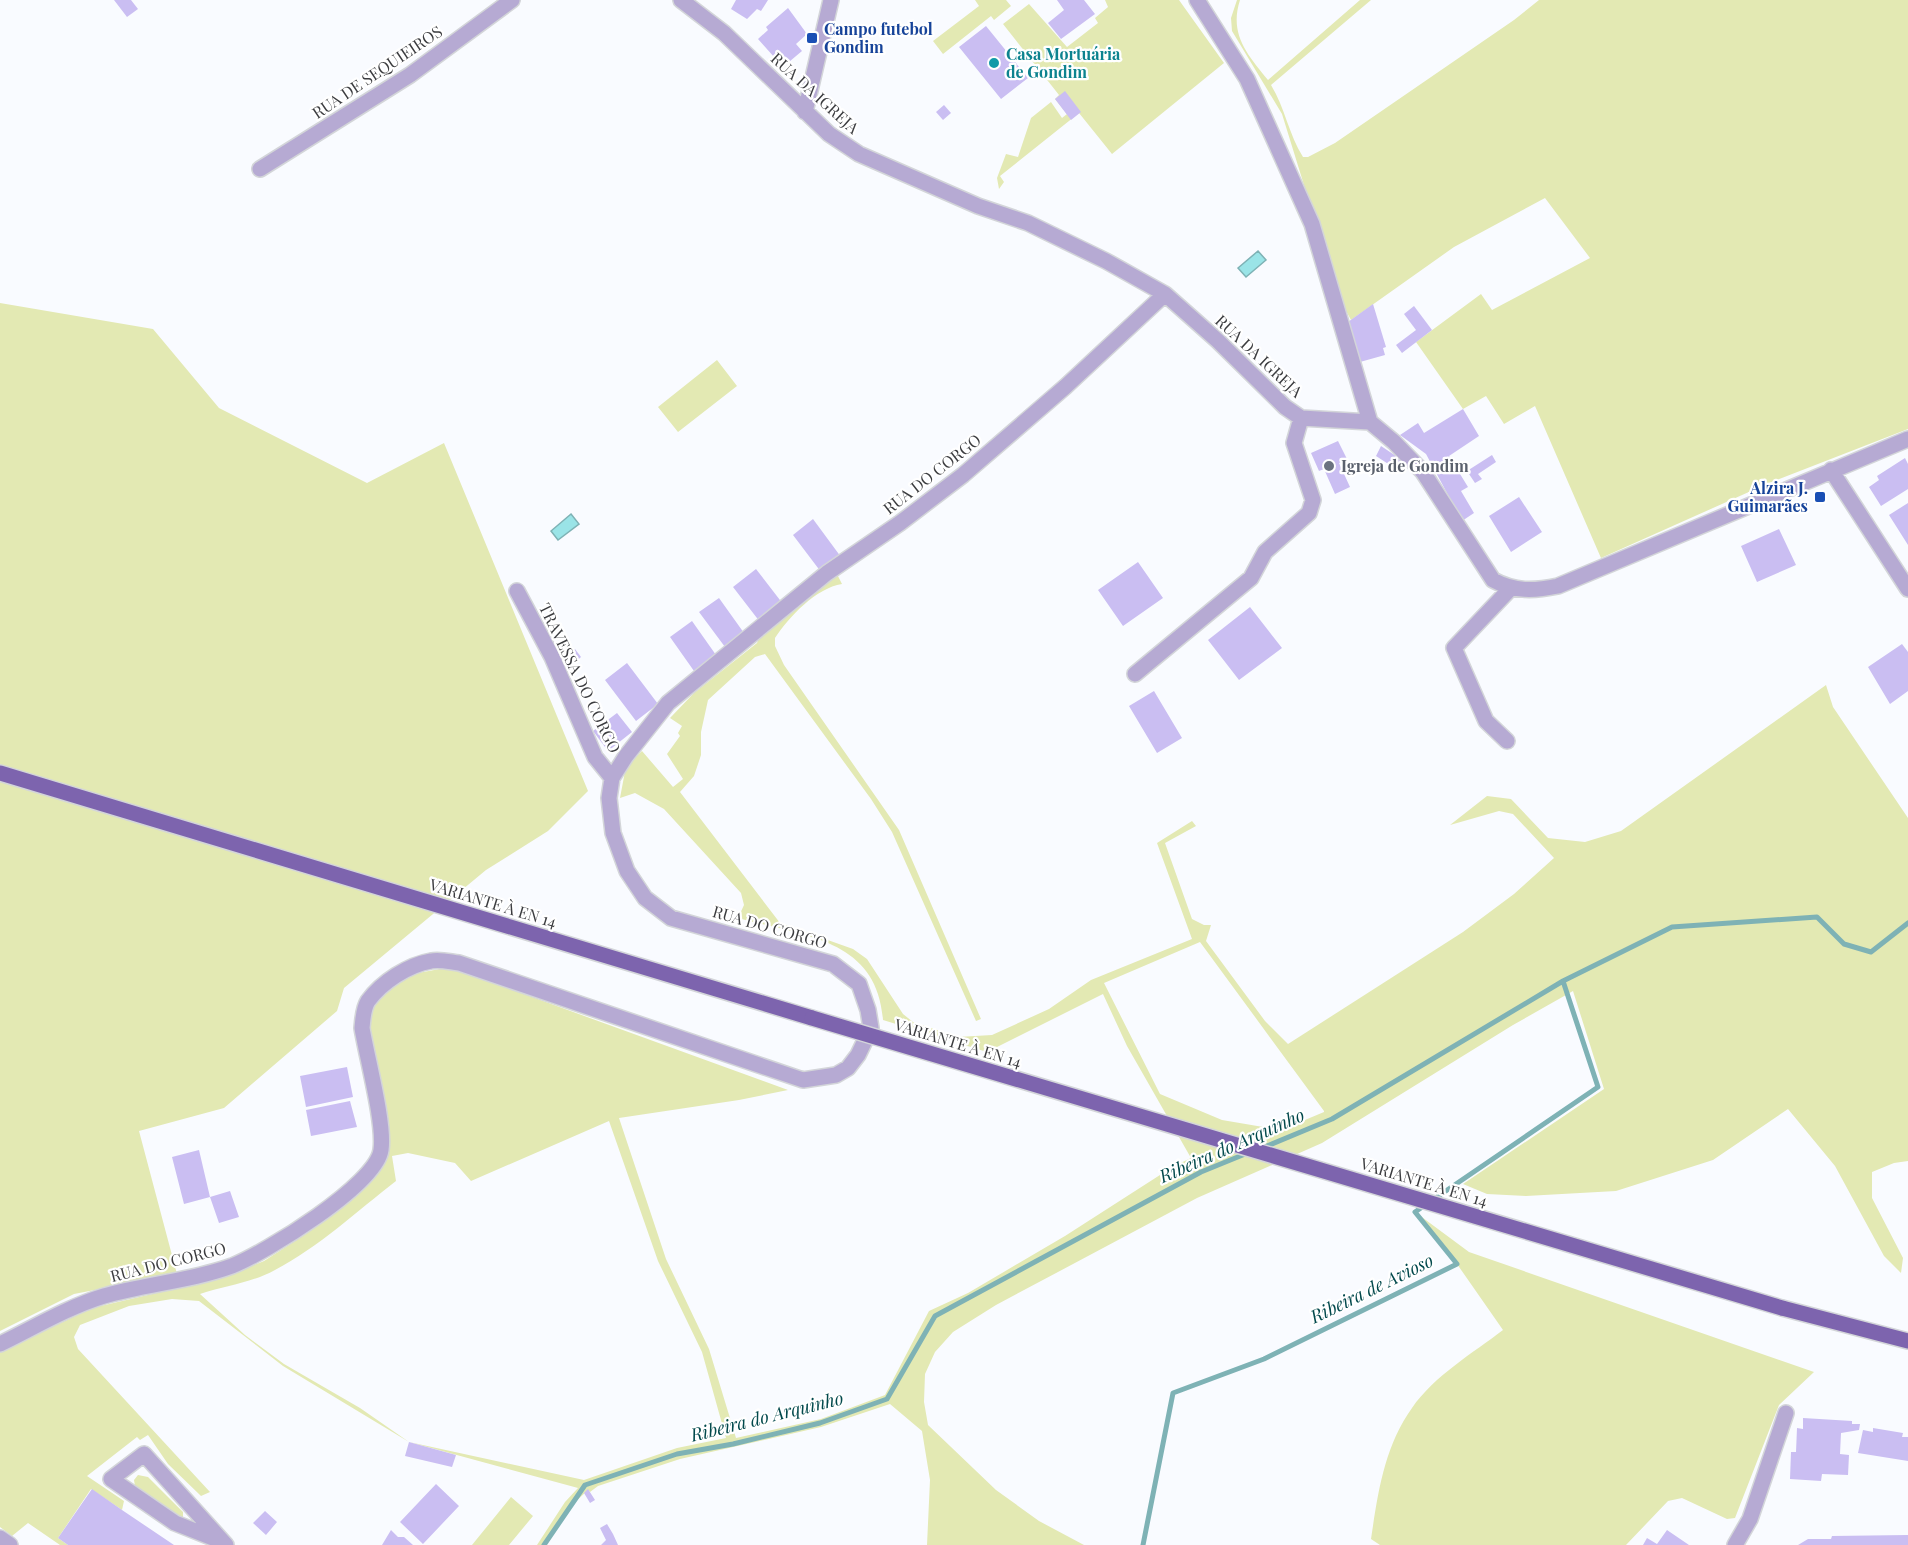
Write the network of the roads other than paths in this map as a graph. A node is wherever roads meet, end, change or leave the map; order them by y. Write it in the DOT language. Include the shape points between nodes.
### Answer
graph roads {
  1 [pos="512,0"];
  2 [pos="681,0"];
  3 [pos="831,0"];
  4 [pos="1204,2"];
  5 [pos="805,112"];
  6 [pos="260,169"];
  7 [pos="1165,294"];
  8 [pos="1301,418"];
  9 [pos="1370,422"];
  10 [pos="1908,439"];
  11 [pos="1831,470"];
  12 [pos="1510,589"];
  13 [pos="1908,589"];
  14 [pos="518,591"];
  15 [pos="1135,674"];
  16 [pos="1507,741"];
  17 [pos="0,773"];
  18 [pos="612,778"];
  19 [pos="1908,1341"];
  20 [pos="0,1344"];
  21 [pos="1786,1413"];
  22 [pos="0,1538"];
  23 [pos="225,1543"];
  24 [pos="10,1545"];
  25 [pos="1735,1545"];
  1 -- 6 [label="street, RUA DE SEQUIEIROS" via="410,75"];
  2 -- 5 [label="street, RUA DA IGREJA" via="724,33"];
  3 -- 5 [label="street"];
  4 -- 9 [label="street" via="1247,79 1312,224"];
  5 -- 7 [label="street, RUA DA IGREJA" via="859,154 978,206 1028,223"];
  7 -- 8 [label="street, RUA DA IGREJA"];
  7 -- 18 [label="street, RUA DO CORGO" via="963,475 827,573 669,704"];
  8 -- 9 [label="street, RUA DA IGREJA"];
  8 -- 15 [label="street" via="1294,443 1313,500 1309,513 1265,552 1251,578"];
  9 -- 12 [label="street" via="1423,472 1493,580"];
  10 -- 11 [label="street"];
  11 -- 12 [label="street" via="1558,586 1537,591"];
  11 -- 13 [label="street"];
  12 -- 16 [label="street" via="1454,648 1486,721"];
  14 -- 18 [label="street, TRAVESSA DO CORGO" via="552,657 595,757"];
  17 -- 19 [label="main road, VARIANTE À EN 14, bridge" via="1782,1308"];
  18 -- 20 [label="street, RUA DO CORGO" via="609,798 613,833 627,871 645,898 671,918 833,964 859,984 870,1028 848,1068 836,1075 803,1080 459,963 433,960 415,965 382,987 364,1011 362,1028 381,1133 381,1151 364,1179 270,1247 233,1265 103,1297"];
  21 -- 25 [label="street" via="1750,1519"];
  22 -- 24 [label="street"];
  23 -- 23 [label="street" via="144,1454 111,1479 175,1523"];
}
